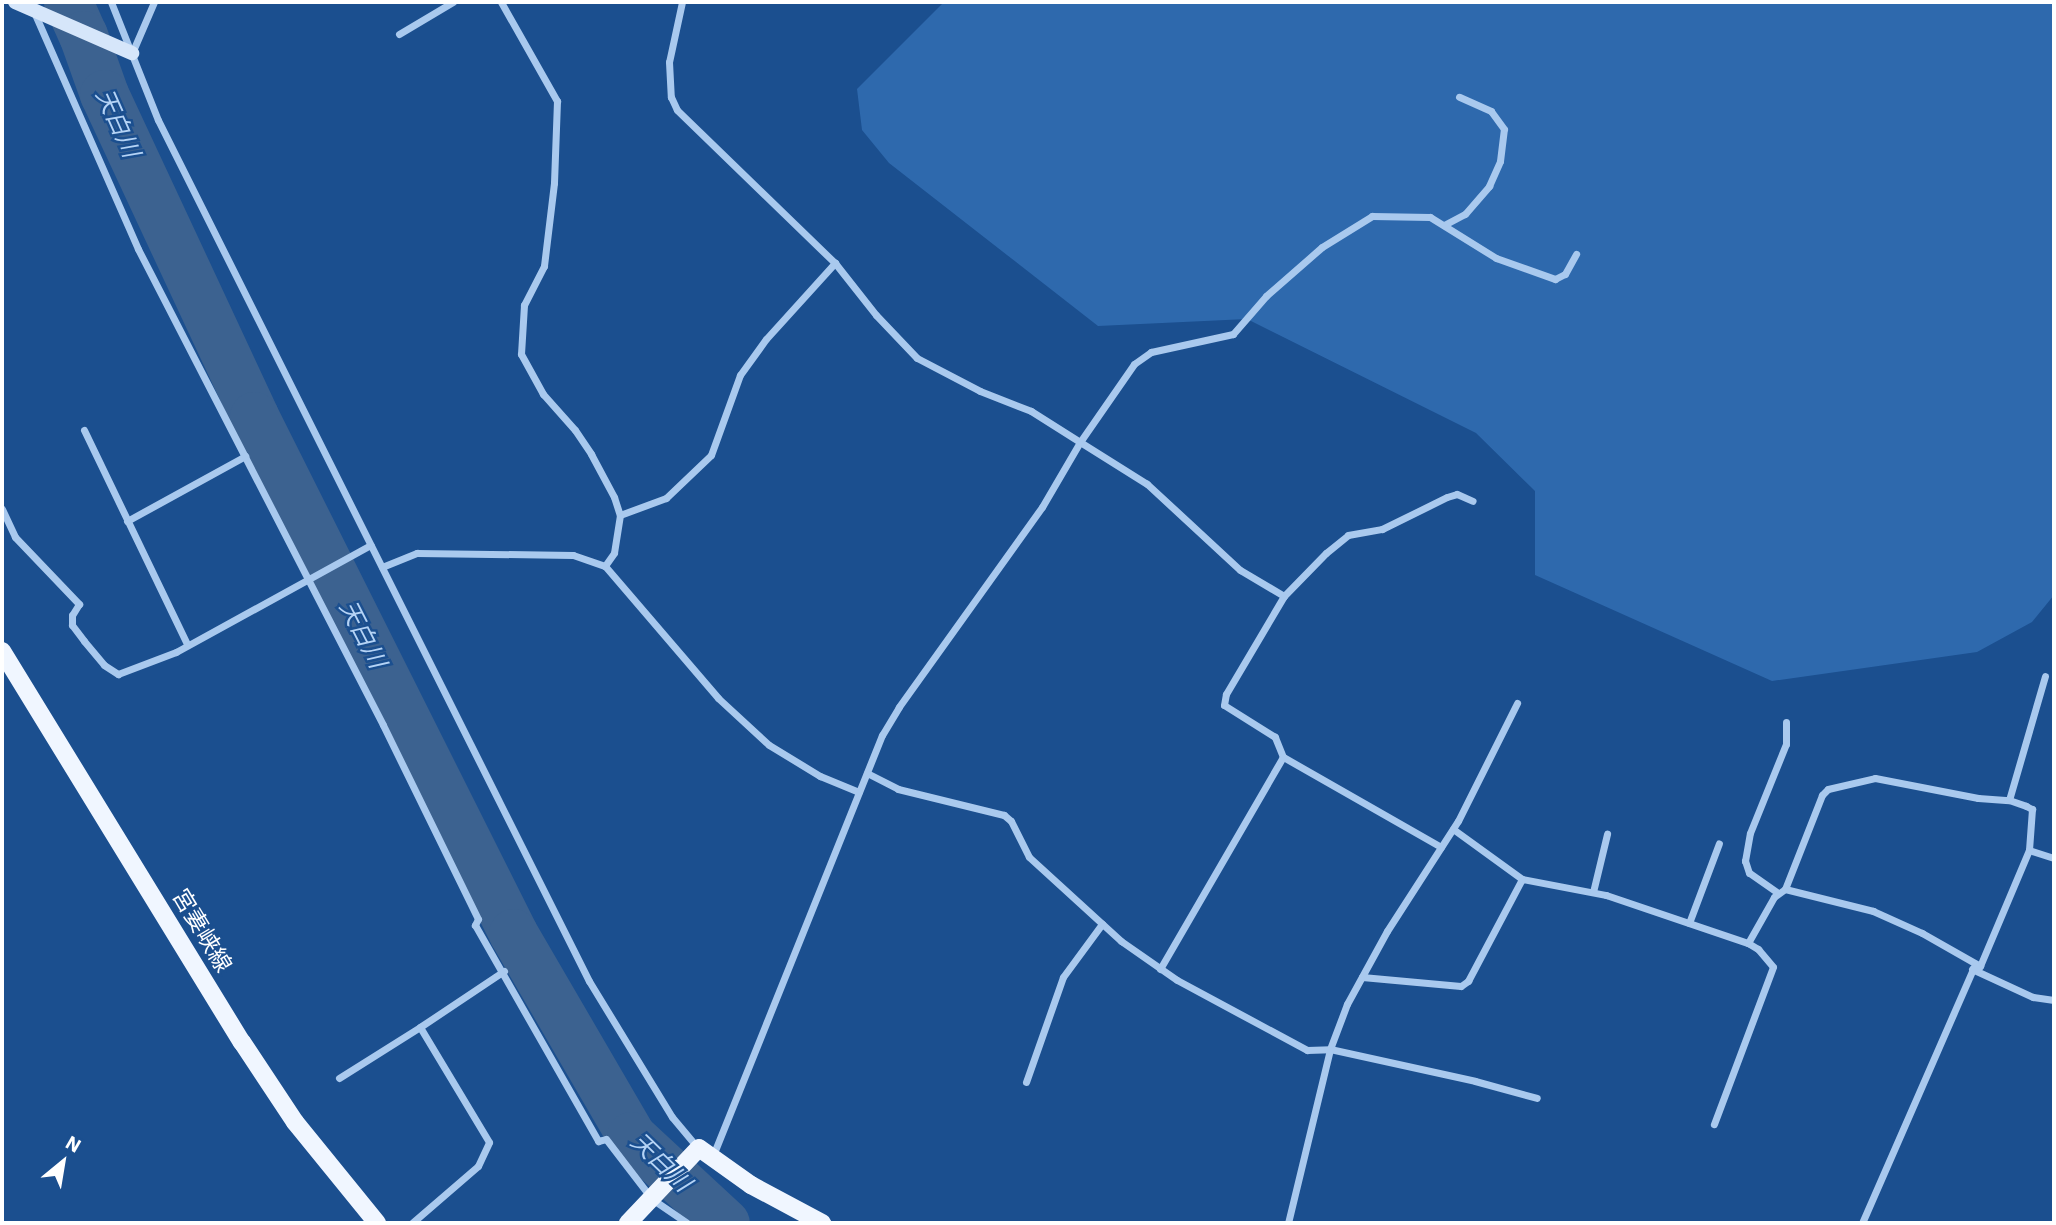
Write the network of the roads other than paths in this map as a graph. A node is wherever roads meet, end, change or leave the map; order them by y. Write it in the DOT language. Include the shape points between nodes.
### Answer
graph roads {
  1 [pos="15,2"];
  2 [pos="111,2"];
  3 [pos="154,2"];
  4 [pos="453,2"];
  5 [pos="501,2"];
  6 [pos="682,2"];
  7 [pos="32,9"];
  8 [pos="399,34"];
  9 [pos="132,53"];
  10 [pos="1459,97"];
  11 [pos="1444,225"];
  12 [pos="1576,254"];
  13 [pos="835,263"];
  14 [pos="84,430"];
  15 [pos="1080,442"];
  16 [pos="245,456"];
  17 [pos="1473,501"];
  18 [pos="2,509"];
  19 [pos="620,515"];
  20 [pos="127,521"];
  21 [pos="371,545"];
  22 [pos="382,566"];
  23 [pos="605,566"];
  24 [pos="309,578"];
  25 [pos="1284,596"];
  26 [pos="187,644"];
  27 [pos="2,651"];
  28 [pos="2045,676"];
  29 [pos="1517,704"];
  30 [pos="1786,722"];
  31 [pos="1283,757"];
  32 [pos="867,773"];
  33 [pos="859,792"];
  34 [pos="2010,800"];
  35 [pos="1453,829"];
  36 [pos="1607,834"];
  37 [pos="1719,843"];
  38 [pos="1441,847"];
  39 [pos="2029,850"];
  40 [pos="2054,858"];
  41 [pos="1522,879"];
  42 [pos="1782,891"];
  43 [pos="1592,892"];
  44 [pos="1689,923"];
  45 [pos="1102,924"];
  46 [pos="1748,943"];
  47 [pos="1973,967"];
  48 [pos="1160,969"];
  49 [pos="504,971"];
  50 [pos="1362,977"];
  51 [pos="2054,1000"];
  52 [pos="420,1027"];
  53 [pos="1330,1049"];
  54 [pos="339,1077"];
  55 [pos="1026,1082"];
  56 [pos="1537,1098"];
  57 [pos="1714,1124"];
  58 [pos="706,1153"];
  59 [pos="655,1196"];
  60 [pos="377,1223"];
  61 [pos="412,1223"];
  62 [pos="628,1223"];
  63 [pos="687,1223"];
  64 [pos="822,1223"];
  65 [pos="1288,1223"];
  66 [pos="1862,1223"];
  1 -- 7 [label="street"];
  2 -- 9 [label="street"];
  3 -- 9 [label="street"];
  4 -- 8 [label="street"];
  5 -- 19 [label="street" via="557,101 544,266 524,304 522,354 543,394 592,454"];
  6 -- 13 [label="street" via="669,62 671,97 677,110"];
  7 -- 9 [label="street"];
  7 -- 16 [label="street" via="138,249"];
  9 -- 21 [label="street" via="158,120"];
  10 -- 11 [label="street" via="1491,111 1504,129 1500,161 1489,186 1465,214"];
  11 -- 12 [label="street" via="1496,258 1555,279 1565,274"];
  11 -- 15 [label="street" via="1430,217 1372,216 1313,256 1266,296 1234,334 1151,352 1134,364"];
  13 -- 15 [label="street" via="917,358 1031,411"];
  13 -- 19 [label="street" via="740,375 711,455 666,498"];
  14 -- 20 [label="street"];
  15 -- 25 [label="street" via="1147,484 1240,570"];
  15 -- 32 [label="street" via="1042,507 899,707"];
  16 -- 20 [label="street"];
  16 -- 24 [label="street"];
  17 -- 25 [label="street" via="1457,494 1382,529 1348,535"];
  18 -- 26 [label="street" via="15,537 79,604 72,625 104,665 118,674"];
  19 -- 23 [label="street" via="614,553"];
  20 -- 26 [label="street"];
  21 -- 22 [label="street"];
  21 -- 24 [label="street"];
  22 -- 23 [label="street" via="417,553 573,555"];
  22 -- 58 [label="street" via="589,981 672,1117"];
  23 -- 33 [label="street" via="718,698 769,745 820,776"];
  24 -- 26 [label="street"];
  24 -- 49 [label="street" via="478,919 475,925"];
  25 -- 31 [label="street" via="1226,694 1224,705 1275,737"];
  27 -- 60 [label="main road, 宮妻峡線" via="242,1042 295,1122"];
  28 -- 34 [label="street"];
  29 -- 35 [label="street"];
  30 -- 42 [label="street" via="1786,744 1750,833 1745,861 1749,873"];
  31 -- 38 [label="street"];
  31 -- 48 [label="street"];
  32 -- 33 [label="street"];
  32 -- 45 [label="street" via="898,789 1004,815 1029,857"];
  33 -- 58 [label="street"];
  34 -- 39 [label="street" via="2032,809"];
  34 -- 42 [label="street" via="1875,778 1828,789"];
  35 -- 38 [label="street"];
  35 -- 41 [label="street"];
  36 -- 43 [label="street"];
  37 -- 44 [label="street"];
  38 -- 50 [label="street"];
  39 -- 40 [label="street"];
  39 -- 47 [label="street" via="1980,966"];
  41 -- 43 [label="street"];
  41 -- 50 [label="street" via="1468,981 1461,986"];
  42 -- 46 [label="street"];
  42 -- 47 [label="street" via="1873,911 1923,933"];
  43 -- 44 [label="street"];
  44 -- 46 [label="street"];
  45 -- 48 [label="street"];
  45 -- 55 [label="street" via="1063,977"];
  46 -- 57 [label="street" via="1773,967"];
  47 -- 51 [label="street" via="2033,997"];
  47 -- 66 [label="street"];
  48 -- 53 [label="street" via="1307,1051"];
  49 -- 52 [label="street"];
  49 -- 59 [label="street" via="598,1141 606,1139"];
  50 -- 53 [label="street"];
  52 -- 54 [label="street"];
  52 -- 61 [label="street" via="489,1142 478,1166"];
  53 -- 56 [label="street"];
  53 -- 65 [label="street"];
  58 -- 59 [label="main road"];
  58 -- 64 [label="main road" via="751,1185"];
  59 -- 62 [label="main road"];
  59 -- 63 [label="street"];
}
